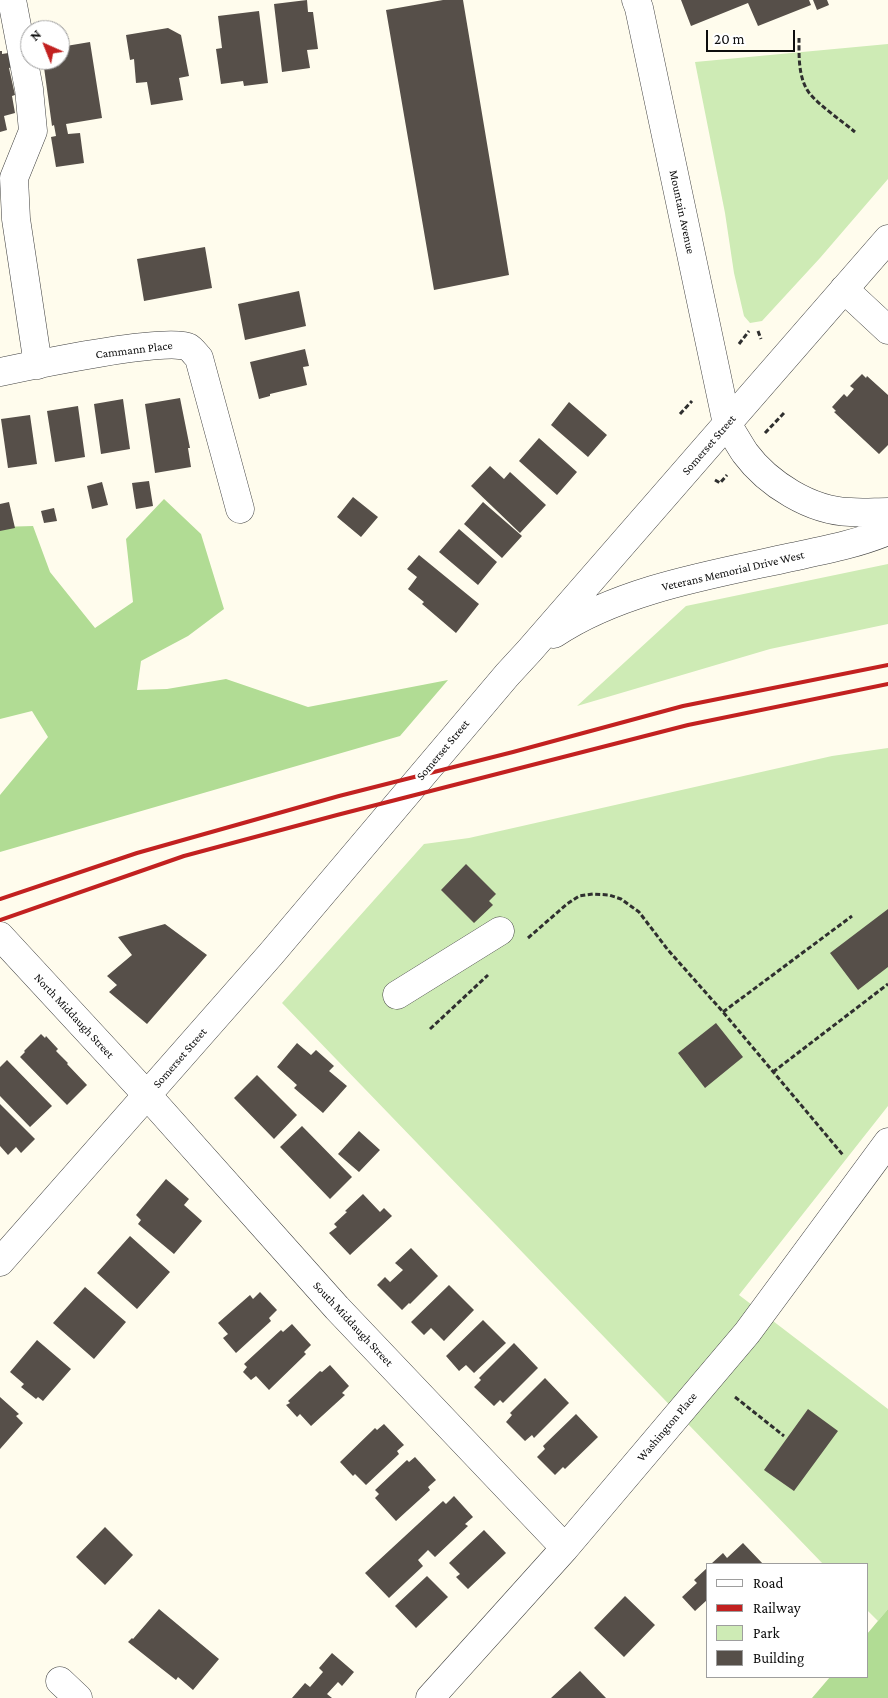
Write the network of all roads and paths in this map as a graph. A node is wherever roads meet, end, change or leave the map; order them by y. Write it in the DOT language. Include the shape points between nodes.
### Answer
graph roads {
  1 [pos="12,0"];
  2 [pos="636,0"];
  3 [pos="799,38"];
  4 [pos="855,132"];
  5 [pos="888,239"];
  6 [pos="844,289"];
  7 [pos="888,330"];
  8 [pos="38,365"];
  9 [pos="0,372"];
  10 [pos="727,424"];
  11 [pos="240,509"];
  12 [pos="888,512"];
  13 [pos="888,531"];
  14 [pos="530,650"];
  15 [pos="852,916"];
  16 [pos="0,936"];
  17 [pos="511,937"];
  18 [pos="494,970"];
  19 [pos="888,984"];
  20 [pos="397,995"];
  21 [pos="723,1012"];
  22 [pos="430,1028"];
  23 [pos="773,1072"];
  24 [pos="147,1095"];
  25 [pos="888,1142"];
  26 [pos="845,1157"];
  27 [pos="0,1262"];
  28 [pos="734,1397"];
  29 [pos="784,1436"];
  30 [pos="565,1548"];
  31 [pos="430,1698"];
  1 -- 8 [label="street" via="34,131 14,178 16,220"];
  2 -- 10 [label="street, Mountain Avenue"];
  3 -- 4 [label="path" via="802,77 810,93"];
  5 -- 6 [label="street, Somerset Street"];
  6 -- 7 [label="street"];
  6 -- 10 [label="street, Somerset Street"];
  8 -- 9 [label="street, Cammann Place"];
  8 -- 11 [label="street, Cammann Place" via="129,348 188,346 199,358"];
  10 -- 12 [label="street" via="746,454 790,493 819,507 848,512"];
  10 -- 14 [label="street, Somerset Street"];
  13 -- 14 [label="street, Veterans Memorial Drive West" via="851,544 690,579 608,605 574,620"];
  14 -- 24 [label="street, Somerset Street"];
  15 -- 21 [label="path"];
  16 -- 24 [label="street, North Middaugh Street"];
  17 -- 20 [label="street"];
  17 -- 21 [label="path" via="579,896 608,895 639,912"];
  18 -- 22 [label="path"];
  19 -- 23 [label="path"];
  21 -- 23 [label="path"];
  23 -- 26 [label="path"];
  24 -- 27 [label="street, Somerset Street"];
  24 -- 30 [label="street, South Middaugh Street" via="337,1308"];
  25 -- 30 [label="street, Washington Place" via="747,1333"];
  28 -- 29 [label="path"];
  30 -- 31 [label="street, Washington Place"];
}
